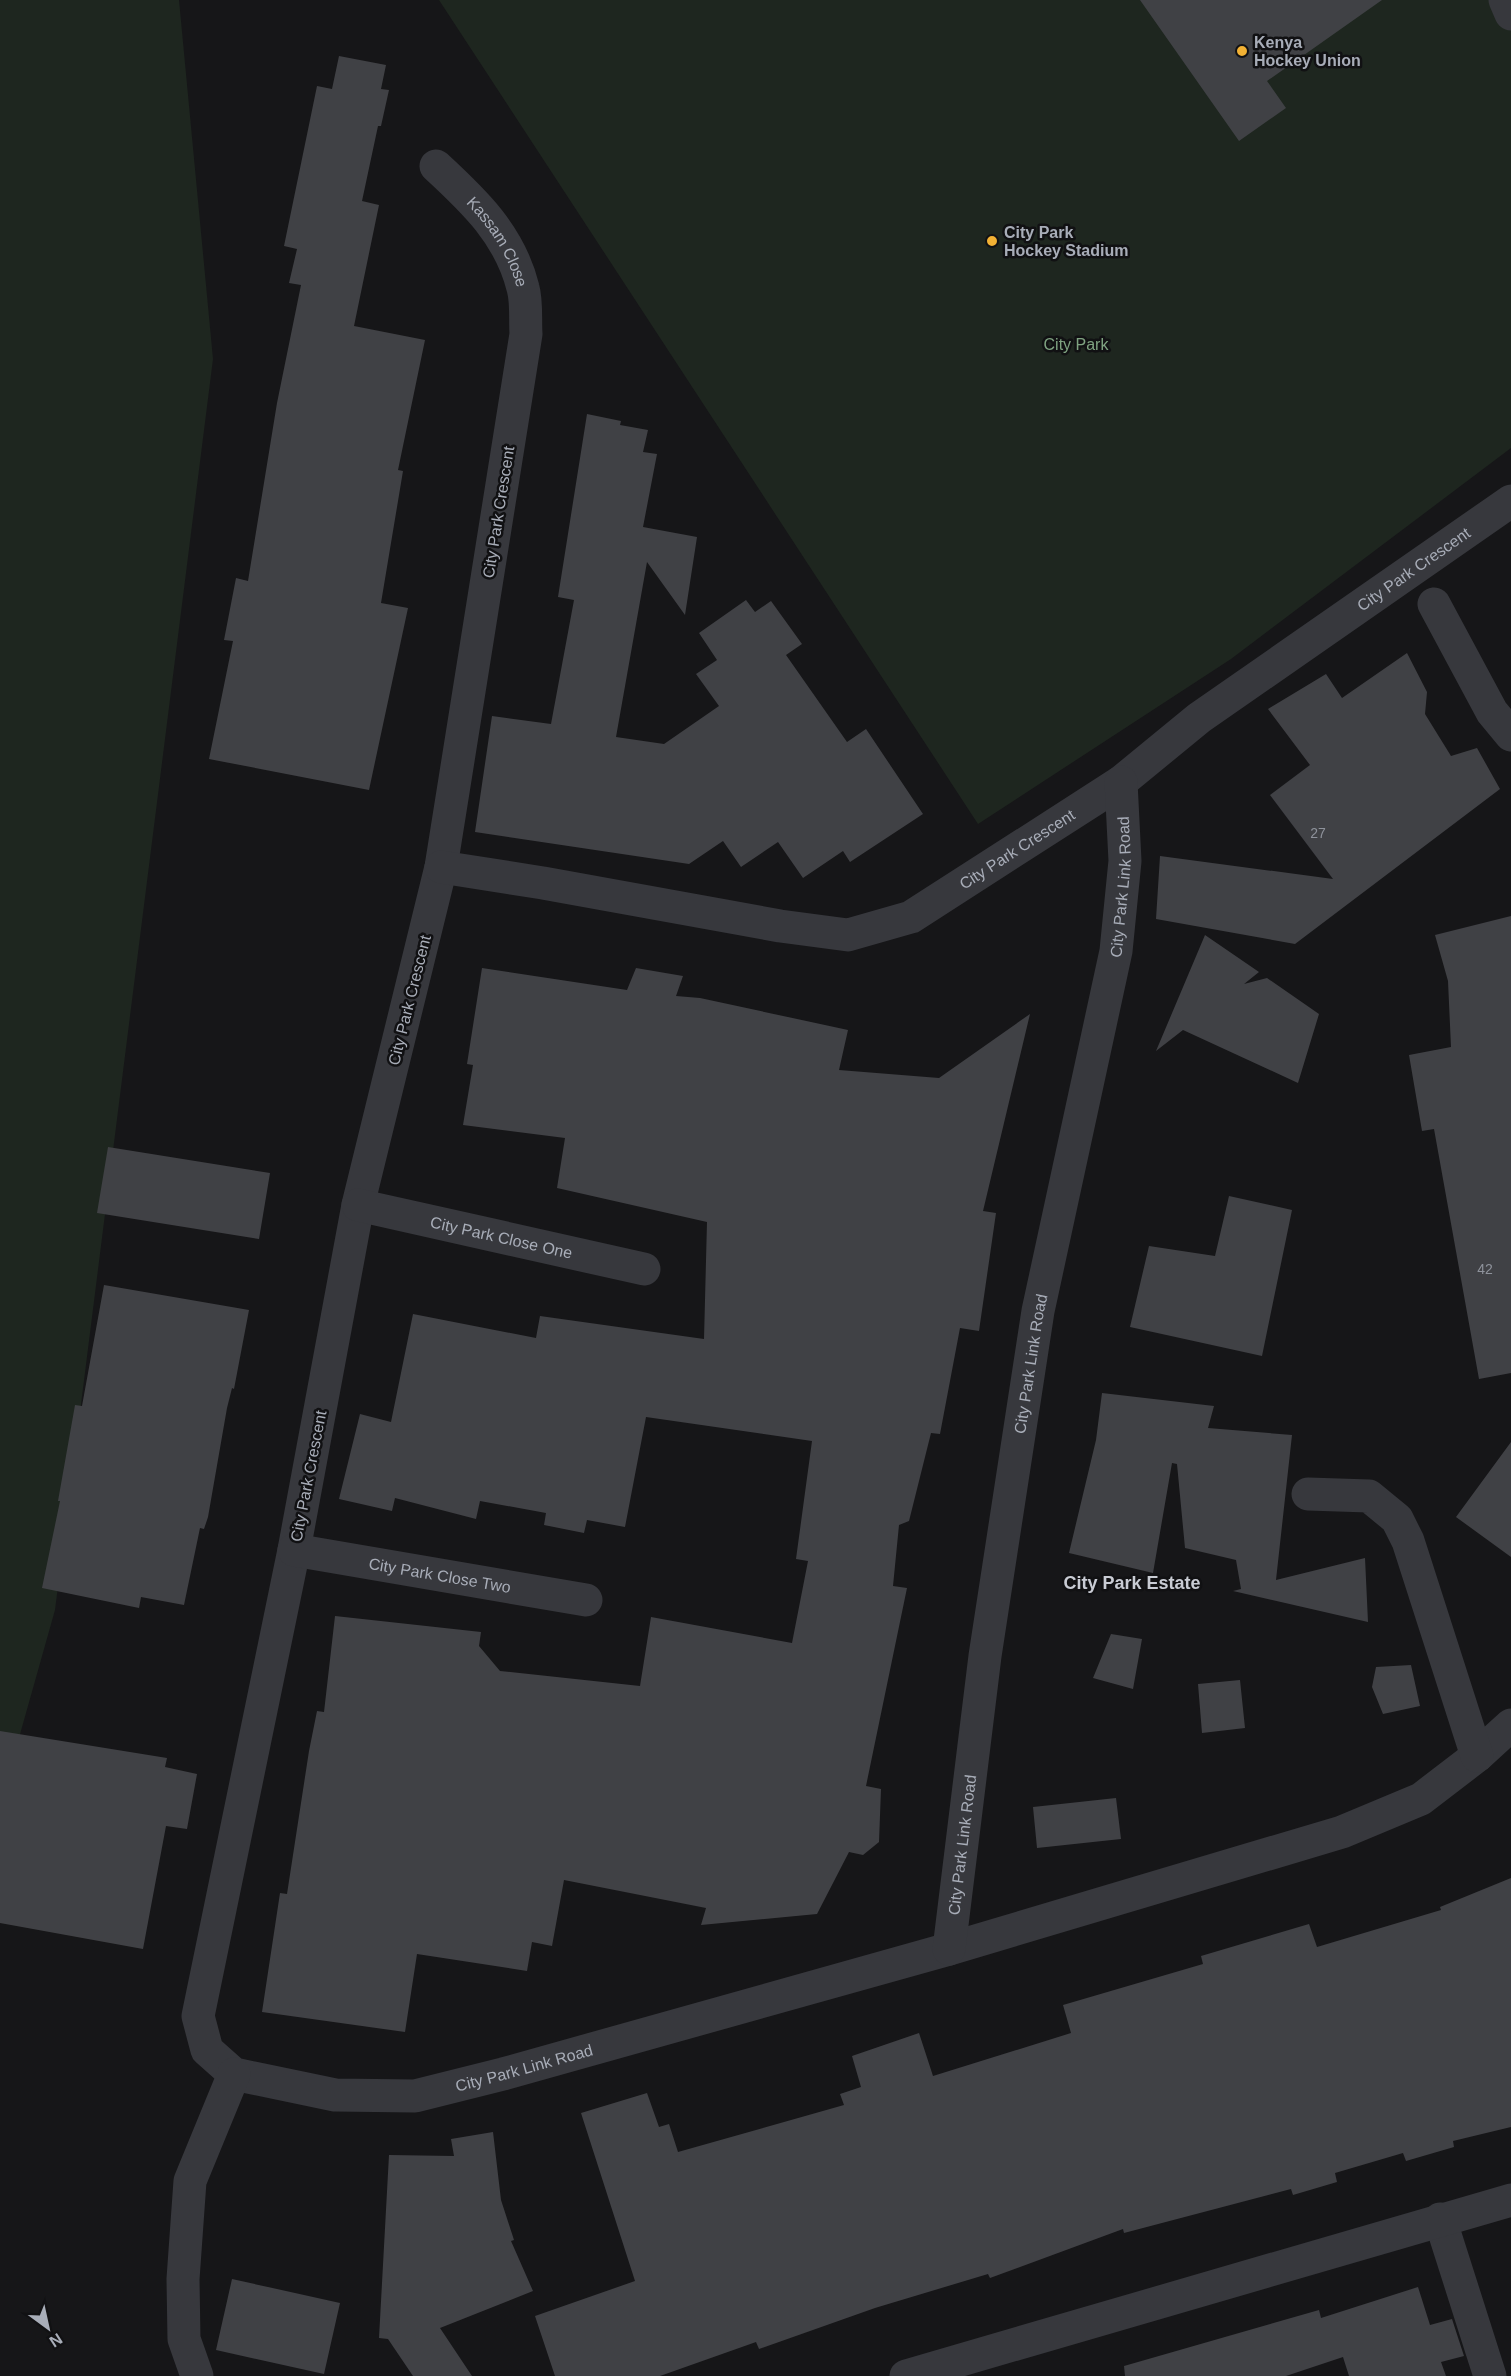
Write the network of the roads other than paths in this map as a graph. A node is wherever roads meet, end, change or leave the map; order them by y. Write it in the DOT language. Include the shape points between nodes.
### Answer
graph roads {
  1 [pos="1505,0"];
  2 [pos="1511,14"];
  3 [pos="436,165"];
  4 [pos="526,334"];
  5 [pos="1511,501"];
  6 [pos="1434,604"];
  7 [pos="1511,735"];
  8 [pos="1121,782"];
  9 [pos="441,867"];
  10 [pos="358,1205"];
  11 [pos="644,1269"];
  12 [pos="1308,1494"];
  13 [pos="294,1550"];
  14 [pos="586,1600"];
  15 [pos="1511,1725"];
  16 [pos="1477,1756"];
  17 [pos="949,1949"];
  18 [pos="234,2074"];
  19 [pos="1511,2200"];
  20 [pos="1440,2219"];
  21 [pos="197,2376"];
  22 [pos="906,2376"];
  23 [pos="1490,2376"];
  1 -- 2 [label="street"];
  3 -- 4 [label="street, Kassam Close" via="475,202 499,232 524,290"];
  4 -- 9 [label="street, City Park Crescent"];
  5 -- 8 [label="street, City Park Crescent" via="1199,718"];
  6 -- 7 [label="street" via="1492,712"];
  8 -- 9 [label="street, City Park Crescent" via="911,916 848,935"];
  8 -- 17 [label="street, City Park Link Road" via="1125,861 1116,951 1038,1311 985,1656"];
  9 -- 10 [label="street, City Park Crescent"];
  10 -- 11 [label="street, City Park Close One"];
  10 -- 13 [label="street, City Park Crescent"];
  12 -- 16 [label="street" via="1369,1496 1397,1519 1408,1541"];
  13 -- 14 [label="street, City Park Close Two"];
  13 -- 18 [label="street, City Park Crescent" via="198,2016 207,2050"];
  15 -- 16 [label="street"];
  16 -- 17 [label="street, City Park Link Road" via="1421,1798 1342,1832"];
  17 -- 18 [label="street, City Park Link Road" via="415,2096 335,2095"];
  18 -- 21 [label="street" via="190,2181 183,2279 184,2339"];
  19 -- 20 [label="street"];
  20 -- 22 [label="street"];
  20 -- 23 [label="street"];
}
